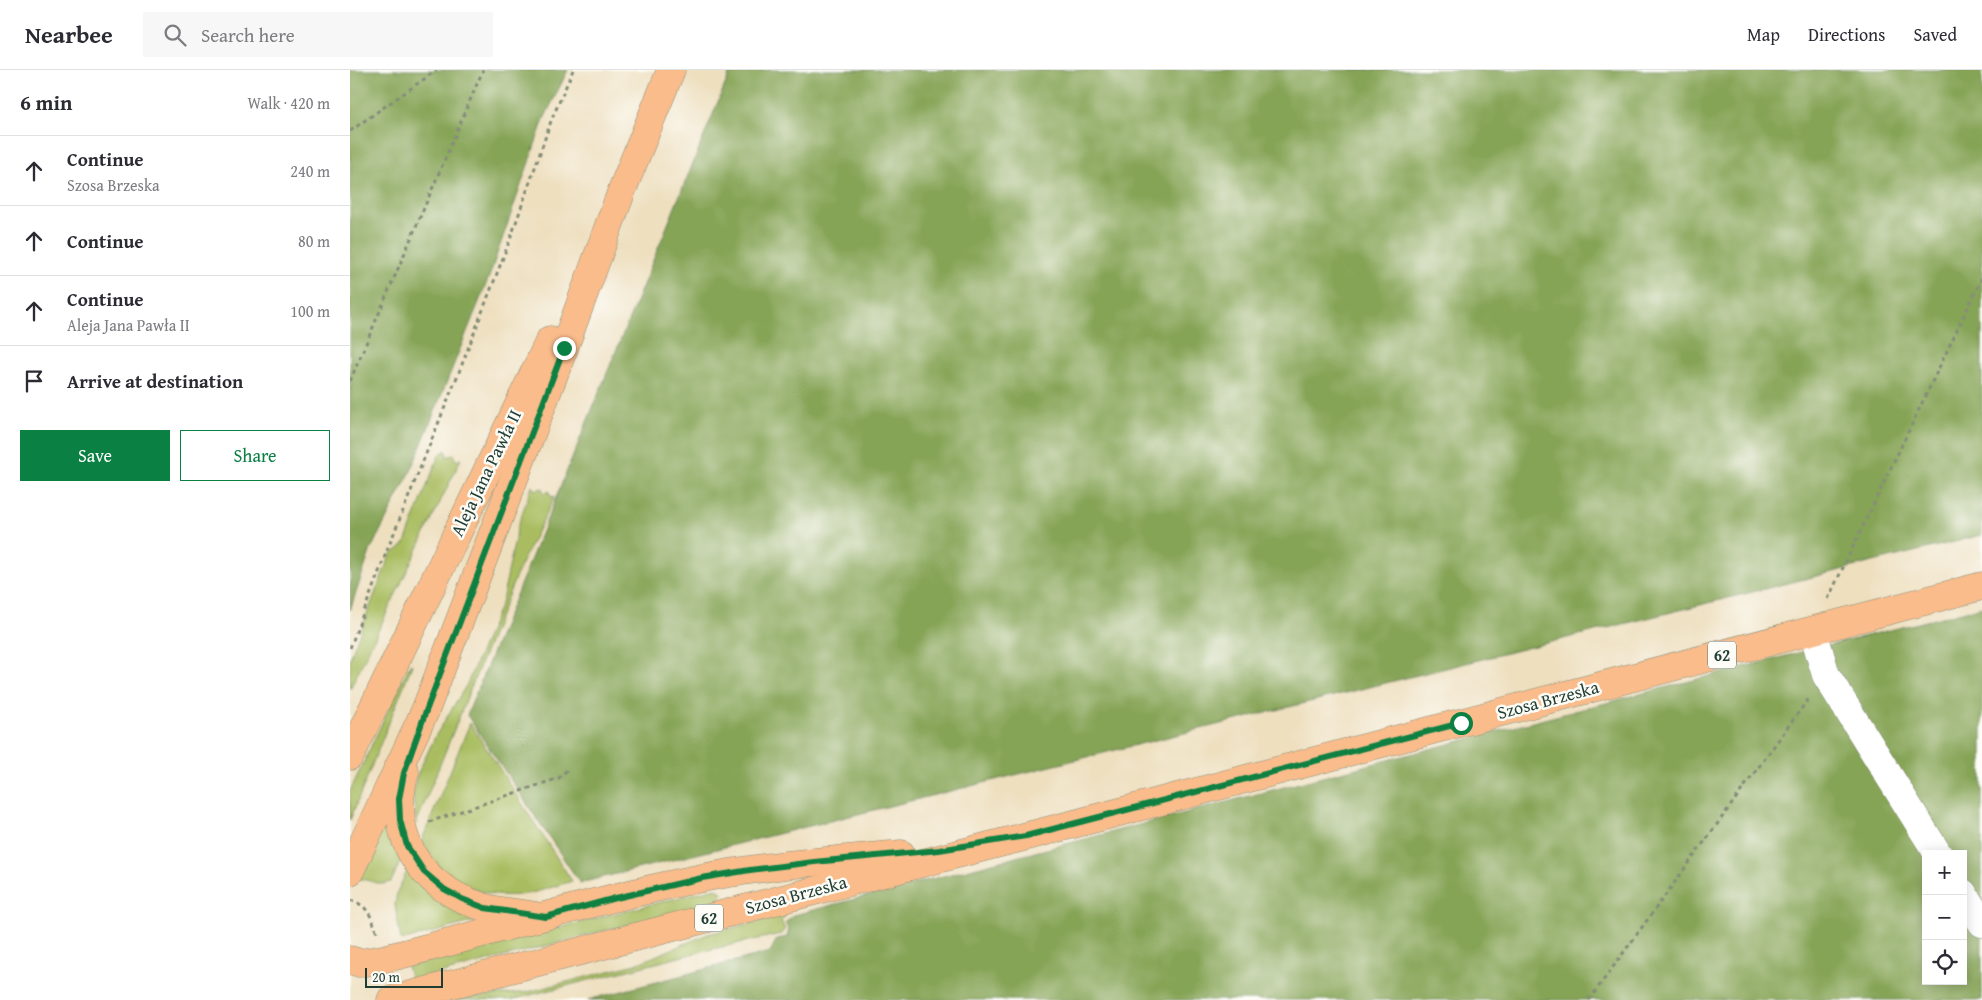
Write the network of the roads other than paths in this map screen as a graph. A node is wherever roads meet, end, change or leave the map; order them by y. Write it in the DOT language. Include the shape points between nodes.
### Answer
graph roads {
  1 [pos="671,70"];
  2 [pos="622,190"];
  3 [pos="1982,586"];
  4 [pos="1813,631"];
  5 [pos="383,688"];
  6 [pos="426,711"];
  7 [pos="350,741"];
  8 [pos="350,756"];
  9 [pos="1026,836"];
  10 [pos="1935,850"];
  11 [pos="350,871"];
  12 [pos="1964,895"];
  13 [pos="546,917"];
  14 [pos="1982,923"];
  15 [pos="350,960"];
  16 [pos="391,1000"];
  1 -- 2 [label="main road, Aleja Jana Pawła II"];
  2 -- 5 [label="main road, Aleja Jana Pawła II"];
  2 -- 6 [label="main road, Aleja Jana Pawła II"];
  3 -- 4 [label="main road, Szosa Brzeska / 62"];
  4 -- 9 [label="main road, Szosa Brzeska / 62"];
  4 -- 10 [label="lane" via="1826,675"];
  5 -- 7 [label="main road"];
  5 -- 8 [label="main road, Aleja Jana Pawła II"];
  6 -- 11 [label="main road, Aleja Jana Pawła II"];
  6 -- 13 [label="main road" via="404,773 399,799 400,820 407,846 424,872 462,899 485,908"];
  9 -- 13 [label="main road, Szosa Brzeska / 62" via="939,850 814,862 702,878"];
  9 -- 16 [label="main road, Szosa Brzeska / 62"];
  12 -- 14 [label="lane"];
  13 -- 15 [label="main road, Szosa Brzeska / 62" via="383,959"];
}
